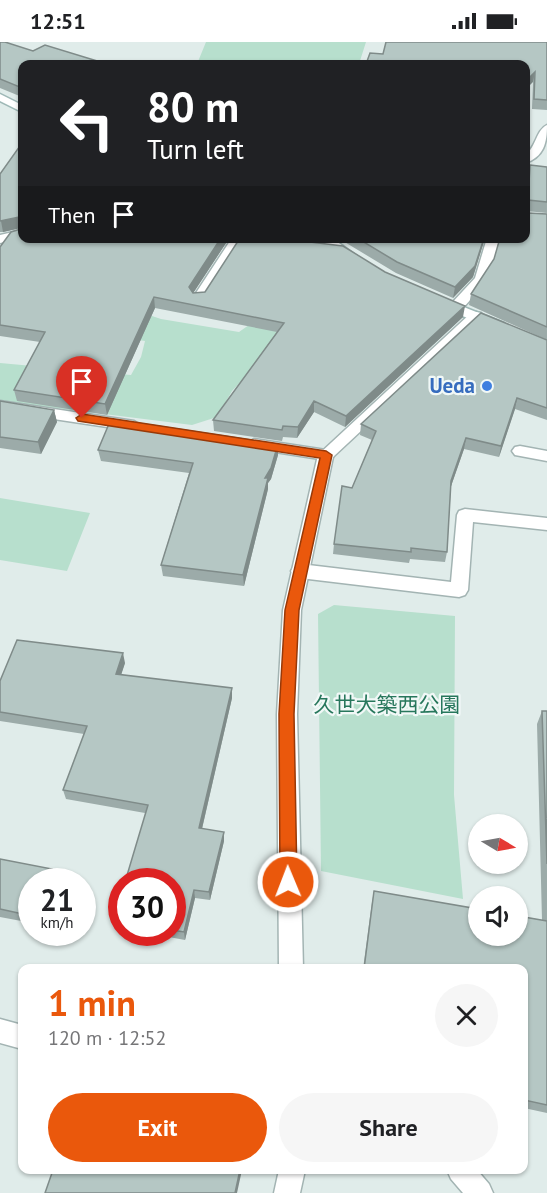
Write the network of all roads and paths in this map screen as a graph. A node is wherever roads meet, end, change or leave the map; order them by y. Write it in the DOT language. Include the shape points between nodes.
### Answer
graph roads {
  1 [pos="0,97"];
  2 [pos="18,107"];
  3 [pos="547,128"];
  4 [pos="532,156"];
  5 [pos="18,235"];
  6 [pos="0,239"];
  7 [pos="238,243"];
  8 [pos="492,243"];
  9 [pos="321,244"];
  10 [pos="361,262"];
  11 [pos="433,298"];
  12 [pos="199,299"];
  13 [pos="455,308"];
  14 [pos="476,316"];
  15 [pos="508,330"];
  16 [pos="0,406"];
  17 [pos="150,428"];
  18 [pos="244,442"];
  19 [pos="520,451"];
  20 [pos="326,455"];
  21 [pos="547,456"];
  22 [pos="547,524"];
  23 [pos="300,572"];
  24 [pos="291,964"];
  25 [pos="0,1031"];
  26 [pos="18,1036"];
  27 [pos="291,1174"];
  28 [pos="463,1174"];
  29 [pos="287,1193"];
  30 [pos="480,1193"];
  1 -- 2 [label="street"];
  3 -- 4 [label="street"];
  5 -- 6 [label="street"];
  7 -- 12 [label="street"];
  8 -- 13 [label="street" via="490,260 476,288"];
  9 -- 10 [label="street"];
  11 -- 13 [label="street"];
  13 -- 14 [label="street"];
  14 -- 15 [label="street"];
  14 -- 20 [label="street"];
  16 -- 17 [label="street"];
  18 -- 20 [label="street"];
  19 -- 21 [label="street"];
  20 -- 23 [label="street"];
  22 -- 23 [label="street" via="465,515 459,590"];
  23 -- 24 [label="street" via="292,610 287,714"];
  25 -- 26 [label="street"];
  27 -- 29 [label="street"];
  28 -- 30 [label="street"];
}
